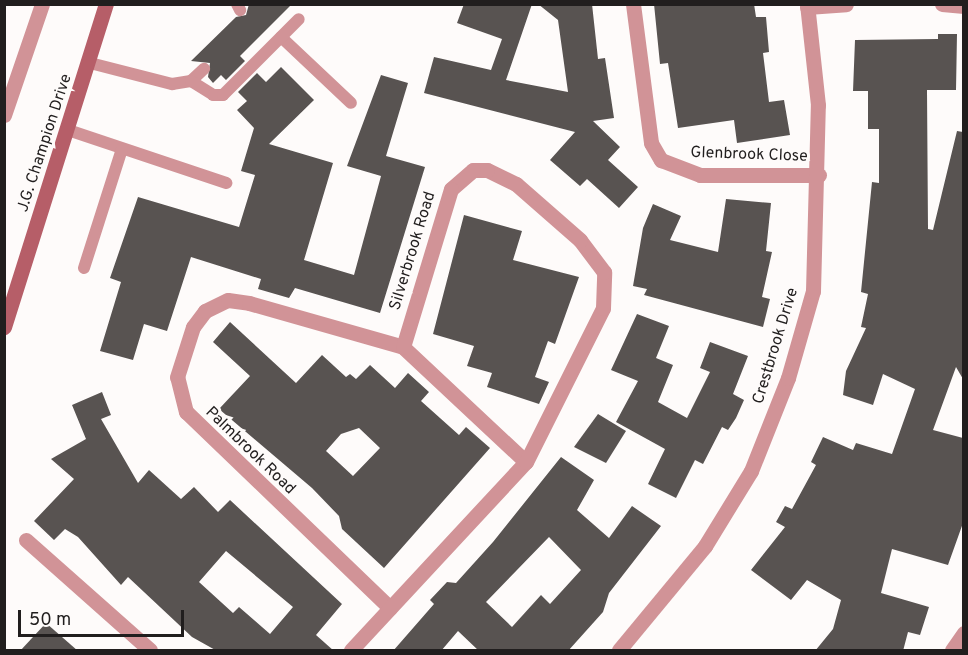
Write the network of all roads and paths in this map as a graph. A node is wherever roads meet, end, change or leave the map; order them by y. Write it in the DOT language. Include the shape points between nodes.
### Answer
graph roads {
  1 [pos="42,4"];
  2 [pos="106,4"];
  3 [pos="633,4"];
  4 [pos="846,4"];
  5 [pos="942,4"];
  6 [pos="807,6"];
  7 [pos="963,6"];
  8 [pos="299,19"];
  9 [pos="281,37"];
  10 [pos="90,63"];
  11 [pos="204,69"];
  12 [pos="191,81"];
  13 [pos="351,103"];
  14 [pos="4,115"];
  15 [pos="68,130"];
  16 [pos="122,149"];
  17 [pos="819,175"];
  18 [pos="226,183"];
  19 [pos="84,268"];
  20 [pos="4,327"];
  21 [pos="403,347"];
  22 [pos="526,462"];
  23 [pos="26,540"];
  24 [pos="390,608"];
  25 [pos="963,633"];
  26 [pos="150,651"];
  27 [pos="351,651"];
  28 [pos="619,651"];
  29 [pos="952,651"];
  1 -- 14 [label="street"];
  2 -- 10 [label="main road, J.G. Champion Drive"];
  3 -- 17 [label="street, Glenbrook Close" via="651,143 661,160 700,175"];
  4 -- 6 [label="street"];
  5 -- 7 [label="street"];
  6 -- 17 [label="street, Crestbrook Drive"];
  8 -- 9 [label="lane"];
  9 -- 12 [label="lane" via="223,95 213,95"];
  9 -- 13 [label="lane"];
  10 -- 12 [label="lane" via="172,84"];
  10 -- 15 [label="main road, J.G. Champion Drive"];
  11 -- 12 [label="lane"];
  15 -- 16 [label="lane"];
  15 -- 20 [label="main road, J.G. Champion Drive"];
  16 -- 18 [label="lane"];
  16 -- 19 [label="lane"];
  17 -- 28 [label="street, Crestbrook Drive" via="813,291 788,378 751,471 705,546"];
  21 -- 22 [label="street"];
  21 -- 22 [label="street, Silverbrook Road" via="459,178 473,170 504,176 580,240 604,273 603,308"];
  21 -- 24 [label="street, Palmbrook Road" via="228,300 215,303 193,327 177,376 192,422"];
  22 -- 24 [label="street, Silverbrook Road"];
  23 -- 26 [label="street"];
  24 -- 27 [label="street, Silverbrook Road"];
  25 -- 29 [label="street"];
}
